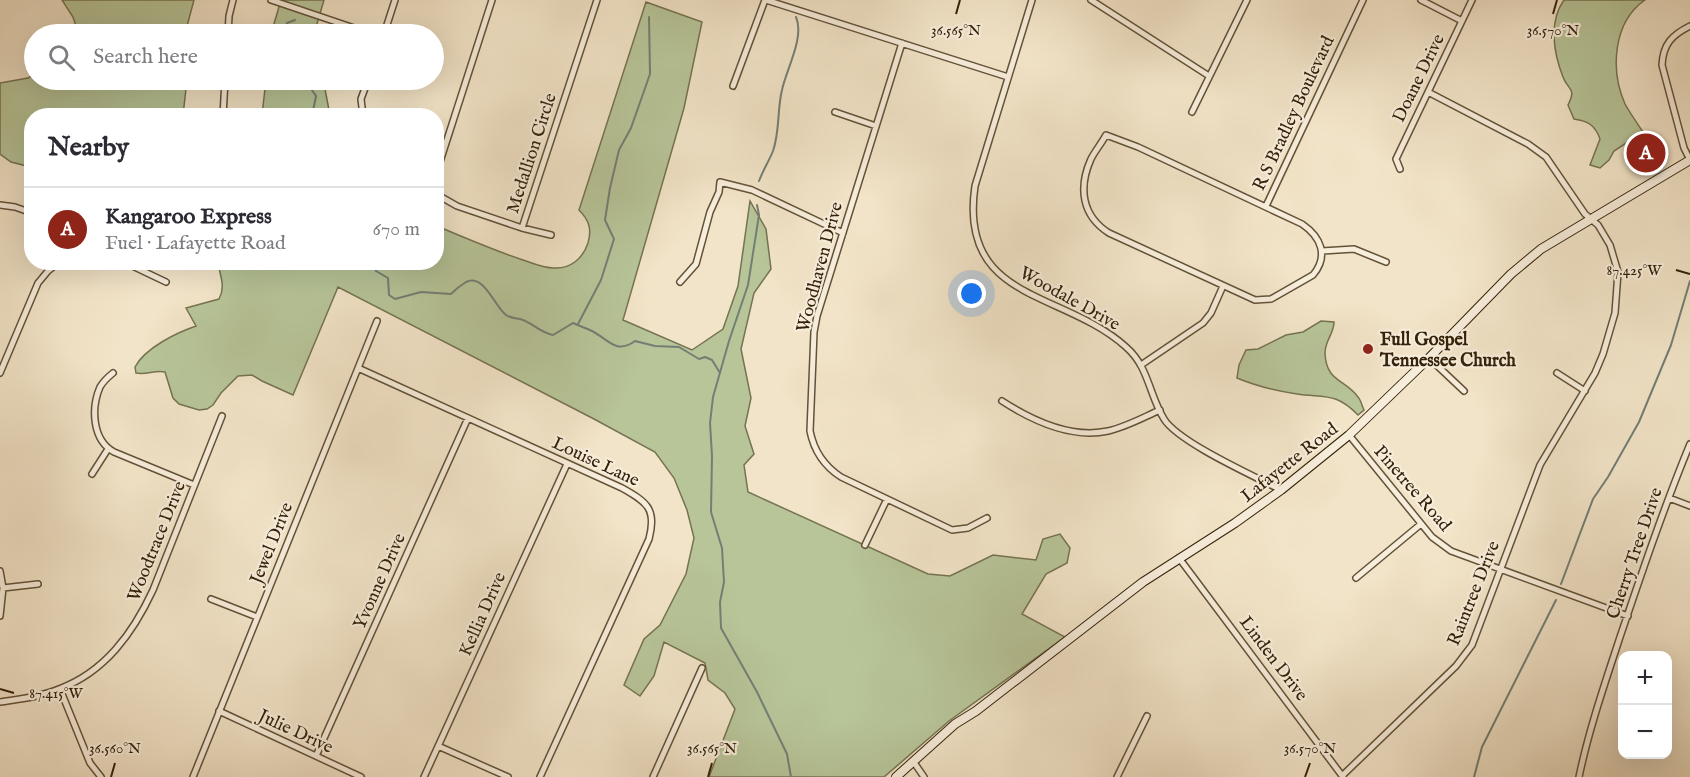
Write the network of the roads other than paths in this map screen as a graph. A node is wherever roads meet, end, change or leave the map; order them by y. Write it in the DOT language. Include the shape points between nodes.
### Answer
graph roads {
  1 [pos="233,0"];
  2 [pos="271,0"];
  3 [pos="396,0"];
  4 [pos="492,0"];
  5 [pos="597,0"];
  6 [pos="765,0"];
  7 [pos="1032,0"];
  8 [pos="1091,0"];
  9 [pos="1246,0"];
  10 [pos="1363,0"];
  11 [pos="1420,0"];
  12 [pos="1472,0"];
  13 [pos="1462,21"];
  14 [pos="229,24"];
  15 [pos="342,24"];
  16 [pos="388,24"];
  17 [pos="1690,26"];
  18 [pos="902,43"];
  19 [pos="1209,76"];
  20 [pos="1008,77"];
  21 [pos="733,86"];
  22 [pos="224,90"];
  23 [pos="364,90"];
  24 [pos="1428,92"];
  25 [pos="223,108"];
  26 [pos="362,108"];
  27 [pos="835,112"];
  28 [pos="1192,112"];
  29 [pos="876,126"];
  30 [pos="444,149"];
  31 [pos="1690,160"];
  32 [pos="1400,169"];
  33 [pos="444,199"];
  34 [pos="0,206"];
  35 [pos="1266,206"];
  36 [pos="24,210"];
  37 [pos="1591,220"];
  38 [pos="522,228"];
  39 [pos="843,233"];
  40 [pos="551,235"];
  41 [pos="1322,251"];
  42 [pos="1386,262"];
  43 [pos="49,270"];
  44 [pos="141,270"];
  45 [pos="166,282"];
  46 [pos="680,282"];
  47 [pos="1223,286"];
  48 [pos="377,321"];
  49 [pos="1429,358"];
  50 [pos="1141,365"];
  51 [pos="358,368"];
  52 [pos="0,373"];
  53 [pos="113,373"];
  54 [pos="1557,373"];
  55 [pos="1464,391"];
  56 [pos="1585,391"];
  57 [pos="1002,401"];
  58 [pos="1160,410"];
  59 [pos="222,416"];
  60 [pos="468,418"];
  61 [pos="1349,435"];
  62 [pos="1690,444"];
  63 [pos="108,449"];
  64 [pos="567,464"];
  65 [pos="93,474"];
  66 [pos="194,485"];
  67 [pos="1281,490"];
  68 [pos="1669,498"];
  69 [pos="887,499"];
  70 [pos="1690,506"];
  71 [pos="987,518"];
  72 [pos="1421,524"];
  73 [pos="865,545"];
  74 [pos="1179,558"];
  75 [pos="1501,570"];
  76 [pos="0,571"];
  77 [pos="1356,578"];
  78 [pos="38,584"];
  79 [pos="3,588"];
  80 [pos="211,599"];
  81 [pos="0,616"];
  82 [pos="1628,616"];
  83 [pos="257,617"];
  84 [pos="702,668"];
  85 [pos="60,689"];
  86 [pos="0,702"];
  87 [pos="219,711"];
  88 [pos="1147,716"];
  89 [pos="438,746"];
  90 [pos="316,756"];
  91 [pos="913,761"];
  92 [pos="1343,776"];
  93 [pos="101,777"];
  94 [pos="193,777"];
  95 [pos="361,777"];
  96 [pos="424,777"];
  97 [pos="508,777"];
  98 [pos="540,777"];
  99 [pos="653,777"];
  100 [pos="896,777"];
  101 [pos="924,777"];
  102 [pos="1117,777"];
  103 [pos="1579,777"];
  1 -- 14 [label="street"];
  2 -- 15 [label="street"];
  3 -- 16 [label="street"];
  4 -- 30 [label="street"];
  5 -- 38 [label="street, Medallion Circle"];
  6 -- 18 [label="street"];
  6 -- 21 [label="street"];
  7 -- 20 [label="street, Woodale Drive"];
  8 -- 19 [label="street"];
  9 -- 19 [label="street"];
  10 -- 35 [label="street, R S Bradley Boulevard"];
  11 -- 13 [label="street"];
  12 -- 13 [label="street, Doane Drive"];
  13 -- 24 [label="street, Doane Drive"];
  17 -- 31 [label="street" via="1670,39 1662,65"];
  18 -- 20 [label="street"];
  18 -- 29 [label="street, Woodhaven Drive"];
  19 -- 28 [label="street"];
  20 -- 50 [label="street, Woodale Drive" via="973,201 974,226 984,257 1017,288 1070,312 1117,340"];
  22 -- 25 [label="street"];
  23 -- 26 [label="street"];
  24 -- 32 [label="street, Doane Drive" via="1396,159"];
  24 -- 37 [label="street, Raintree Drive" via="1538,150 1551,162"];
  27 -- 29 [label="street"];
  29 -- 39 [label="street, Woodhaven Drive"];
  31 -- 37 [label="main road, Lafayette Road"];
  33 -- 38 [label="street, Medallion Circle"];
  34 -- 36 [label="street"];
  35 -- 41 [label="street" via="1314,232"];
  35 -- 47 [label="street" via="1106,135 1094,154 1085,178 1084,201 1088,214 1098,225"];
  37 -- 49 [label="main road, Lafayette Road" via="1541,249 1511,274"];
  37 -- 56 [label="street, Raintree Drive" via="1598,225 1615,257 1618,286 1610,334"];
  38 -- 40 [label="street"];
  39 -- 46 [label="street" via="752,189 720,182 696,264"];
  39 -- 69 [label="street, Woodhaven Drive" via="814,332 810,430 818,453 832,471"];
  41 -- 42 [label="street" via="1353,249"];
  41 -- 47 [label="street" via="1313,275 1271,299 1251,299"];
  43 -- 52 [label="street" via="38,283"];
  44 -- 45 [label="street"];
  47 -- 50 [label="street" via="1203,323"];
  48 -- 51 [label="street, Jewel Drive"];
  49 -- 55 [label="street"];
  49 -- 61 [label="main road, Lafayette Road"];
  50 -- 58 [label="street, Woodale Drive"];
  51 -- 60 [label="street, Louise Lane"];
  51 -- 83 [label="street, Jewel Drive"];
  53 -- 63 [label="street" via="101,386 95,408 97,431"];
  54 -- 56 [label="street"];
  56 -- 75 [label="street, Raintree Drive" via="1540,465"];
  57 -- 58 [label="street" via="1063,430 1087,434 1111,430"];
  58 -- 67 [label="street, Woodale Drive" via="1179,435"];
  59 -- 66 [label="street, Woodtrace Drive"];
  60 -- 64 [label="street, Louise Lane"];
  60 -- 90 [label="street, Yvonne Drive"];
  61 -- 67 [label="main road, Lafayette Road"];
  61 -- 72 [label="street, Pinetree Road"];
  62 -- 68 [label="street, Cherry Tree Drive"];
  63 -- 65 [label="street"];
  63 -- 66 [label="street"];
  64 -- 89 [label="street, Kellia Drive"];
  64 -- 98 [label="street, Louise Lane" via="640,498 651,512 652,524 648,542"];
  66 -- 85 [label="street, Woodtrace Drive" via="153,590 125,640 103,663"];
  67 -- 74 [label="main road, Lafayette Road"];
  68 -- 70 [label="street"];
  68 -- 82 [label="street, Cherry Tree Drive"];
  69 -- 71 [label="street, Woodhaven Drive" via="952,530 968,528"];
  69 -- 73 [label="street"];
  72 -- 75 [label="street, Pinetree Road" via="1451,551"];
  72 -- 77 [label="street"];
  74 -- 91 [label="main road, Lafayette Road" via="955,724"];
  74 -- 92 [label="street, Linden Drive"];
  75 -- 82 [label="street, Pinetree Road"];
  75 -- 92 [label="street, Raintree Drive" via="1464,657"];
  76 -- 79 [label="street"];
  78 -- 79 [label="street"];
  79 -- 81 [label="street"];
  80 -- 83 [label="street"];
  82 -- 103 [label="street, Cherry Tree Drive"];
  83 -- 87 [label="street, Jewel Drive"];
  84 -- 99 [label="street"];
  85 -- 86 [label="street, Woodtrace Drive"];
  85 -- 93 [label="street" via="90,763"];
  87 -- 90 [label="street, Julie Drive"];
  87 -- 94 [label="street, Jewel Drive"];
  88 -- 102 [label="street"];
  89 -- 96 [label="street, Kellia Drive"];
  89 -- 97 [label="street"];
  90 -- 95 [label="street, Julie Drive"];
  91 -- 100 [label="main road, Lafayette Road"];
  91 -- 101 [label="street"];
}
